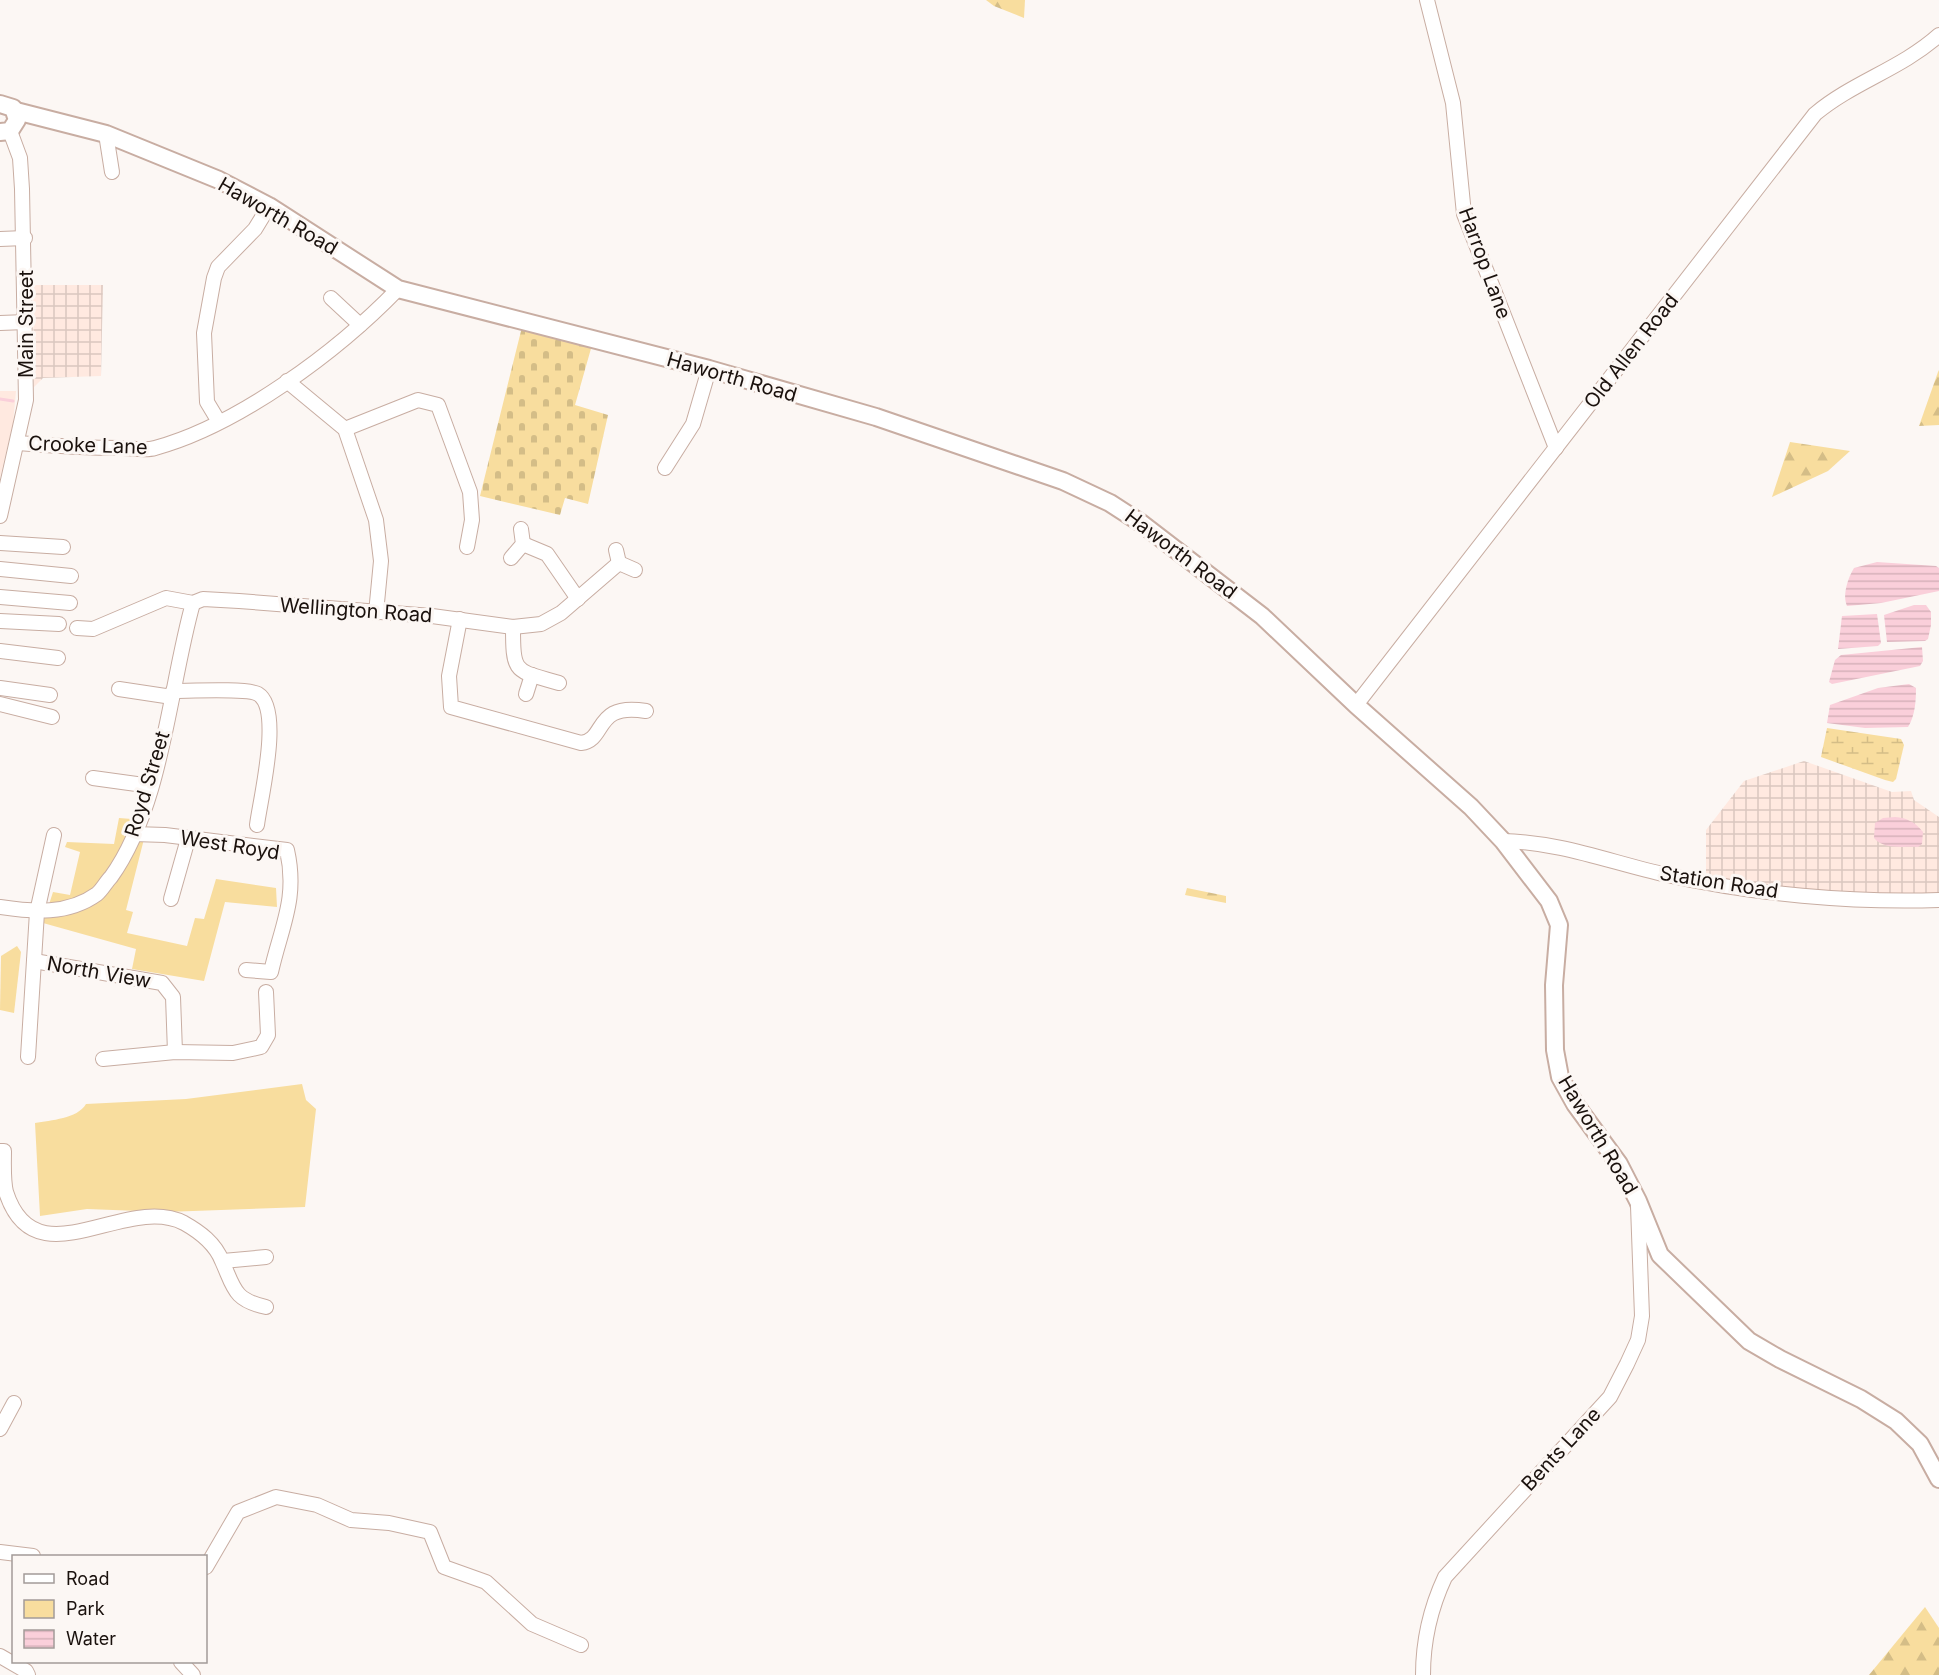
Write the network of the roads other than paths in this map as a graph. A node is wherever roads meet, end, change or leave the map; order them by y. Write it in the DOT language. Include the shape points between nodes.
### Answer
graph roads {
  1 [pos="1427,0"];
  2 [pos="1939,35"];
  3 [pos="8,108"];
  4 [pos="5,132"];
  5 [pos="106,134"];
  6 [pos="112,172"];
  7 [pos="269,206"];
  8 [pos="25,238"];
  9 [pos="0,239"];
  10 [pos="398,289"];
  11 [pos="332,298"];
  12 [pos="26,322"];
  13 [pos="0,323"];
  14 [pos="360,325"];
  15 [pos="709,369"];
  16 [pos="287,381"];
  17 [pos="219,422"];
  18 [pos="345,429"];
  19 [pos="18,443"];
  20 [pos="1556,448"];
  21 [pos="665,468"];
  22 [pos="0,516"];
  23 [pos="521,529"];
  24 [pos="0,543"];
  25 [pos="523,544"];
  26 [pos="63,547"];
  27 [pos="467,547"];
  28 [pos="511,558"];
  29 [pos="0,568"];
  30 [pos="634,570"];
  31 [pos="71,576"];
  32 [pos="0,597"];
  33 [pos="578,599"];
  34 [pos="70,603"];
  35 [pos="193,603"];
  36 [pos="376,613"];
  37 [pos="460,619"];
  38 [pos="0,621"];
  39 [pos="59,624"];
  40 [pos="513,627"];
  41 [pos="77,628"];
  42 [pos="0,651"];
  43 [pos="58,657"];
  44 [pos="532,675"];
  45 [pos="559,683"];
  46 [pos="0,688"];
  47 [pos="119,689"];
  48 [pos="16,690"];
  49 [pos="173,694"];
  50 [pos="526,694"];
  51 [pos="50,695"];
  52 [pos="0,704"];
  53 [pos="1356,705"];
  54 [pos="14,708"];
  55 [pos="646,711"];
  56 [pos="52,717"];
  57 [pos="93,778"];
  58 [pos="151,786"];
  59 [pos="257,825"];
  60 [pos="134,834"];
  61 [pos="54,835"];
  62 [pos="188,839"];
  63 [pos="1503,841"];
  64 [pos="171,899"];
  65 [pos="1939,900"];
  66 [pos="0,908"];
  67 [pos="37,912"];
  68 [pos="34,961"];
  69 [pos="246,970"];
  70 [pos="266,992"];
  71 [pos="175,1053"];
  72 [pos="28,1057"];
  73 [pos="103,1059"];
  74 [pos="0,1151"];
  75 [pos="3,1192"];
  76 [pos="1638,1201"];
  77 [pos="266,1257"];
  78 [pos="223,1261"];
  79 [pos="266,1307"];
  80 [pos="14,1403"];
  81 [pos="0,1429"];
  82 [pos="1939,1479"];
  83 [pos="0,1552"];
  84 [pos="20,1555"];
  85 [pos="207,1565"];
  86 [pos="581,1645"];
  87 [pos="12,1663"];
  88 [pos="182,1663"];
  89 [pos="28,1675"];
  90 [pos="193,1675"];
  91 [pos="1423,1675"];
  1 -- 20 [label="street, Harrop Lane" via="1453,103 1464,214"];
  2 -- 20 [label="street, Old Allen Road" via="1907,59 1815,114"];
  3 -- 4 [label="main road, Haworth Road" via="16,125"];
  3 -- 5 [label="main road, Haworth Road"];
  4 -- 8 [label="street, Main Street" via="20,158"];
  5 -- 6 [label="street"];
  5 -- 7 [label="main road, Haworth Road" via="209,176"];
  7 -- 10 [label="main road, Haworth Road"];
  7 -- 17 [label="street" via="255,230 218,267 214,278 204,333 207,402"];
  8 -- 9 [label="street"];
  8 -- 12 [label="street, Main Street"];
  10 -- 14 [label="street"];
  10 -- 15 [label="main road, Haworth Road"];
  11 -- 14 [label="street"];
  12 -- 13 [label="street"];
  12 -- 19 [label="street, Main Street" via="26,400"];
  14 -- 16 [label="street, Crooke Lane"];
  15 -- 21 [label="street" via="693,424"];
  15 -- 53 [label="main road, Haworth Road" via="939,438 1063,481 1110,503 1262,616"];
  16 -- 17 [label="street, Crooke Lane"];
  16 -- 18 [label="street"];
  17 -- 19 [label="street, Crooke Lane" via="153,449"];
  18 -- 27 [label="street" via="418,400 438,405 470,492 472,520"];
  18 -- 36 [label="street" via="376,520 381,561"];
  19 -- 22 [label="street, Main Street"];
  20 -- 53 [label="street, Old Allen Road"];
  23 -- 25 [label="street"];
  24 -- 26 [label="street"];
  25 -- 28 [label="street"];
  25 -- 33 [label="street" via="547,554"];
  29 -- 31 [label="street"];
  30 -- 33 [label="street, Wellington Road" via="618,556"];
  32 -- 34 [label="street"];
  33 -- 40 [label="street, Wellington Road" via="541,624"];
  35 -- 36 [label="street, Wellington Road" via="204,599"];
  35 -- 41 [label="street, Wellington Road" via="166,598 93,629"];
  35 -- 49 [label="street, Royd Street"];
  36 -- 37 [label="street, Wellington Road"];
  37 -- 40 [label="street, Wellington Road"];
  37 -- 55 [label="street" via="449,676 452,707 581,743 590,739 604,719 617,710"];
  38 -- 39 [label="street"];
  40 -- 44 [label="street" via="514,664"];
  42 -- 43 [label="street"];
  44 -- 45 [label="street"];
  44 -- 50 [label="street"];
  46 -- 48 [label="street"];
  47 -- 49 [label="street"];
  48 -- 51 [label="street"];
  48 -- 54 [label="street"];
  49 -- 58 [label="street, Royd Street"];
  49 -- 59 [label="street" via="257,693 266,703 271,731"];
  52 -- 54 [label="street"];
  53 -- 63 [label="main road, Haworth Road"];
  54 -- 56 [label="street"];
  57 -- 58 [label="street"];
  58 -- 60 [label="street, Royd Street"];
  60 -- 62 [label="street, West Royd"];
  60 -- 67 [label="street, Royd Street" via="120,864 98,894 73,907"];
  61 -- 67 [label="street"];
  62 -- 64 [label="street"];
  62 -- 69 [label="street, West Royd" via="287,850 291,866 289,914 271,972"];
  63 -- 65 [label="street, Station Road" via="1549,844 1705,882 1832,896"];
  63 -- 76 [label="main road, Haworth Road" via="1549,901 1558,925 1554,1008 1560,1077 1619,1164"];
  66 -- 67 [label="street, Royd Street"];
  67 -- 68 [label="street"];
  68 -- 71 [label="street, North View" via="162,983 173,997"];
  68 -- 72 [label="street"];
  70 -- 71 [label="street" via="268,1035 261,1047 233,1053"];
  71 -- 73 [label="street"];
  74 -- 75 [label="street"];
  75 -- 78 [label="street" via="23,1223 40,1233 61,1235 139,1217 180,1221 207,1239"];
  76 -- 82 [label="main road, Haworth Road" via="1660,1256 1749,1341 1861,1399 1896,1422 1920,1444"];
  76 -- 91 [label="street, Bents Lane" via="1643,1301 1633,1352 1610,1397 1445,1577 1435,1600 1423,1654"];
  77 -- 78 [label="street"];
  78 -- 79 [label="street" via="226,1275 242,1297"];
  80 -- 81 [label="street"];
  83 -- 84 [label="street"];
  85 -- 86 [label="street" via="238,1512 276,1497 317,1506 351,1520 430,1532 444,1567 486,1582 532,1624"];
  87 -- 89 [label="street"];
  88 -- 90 [label="street"];
}
